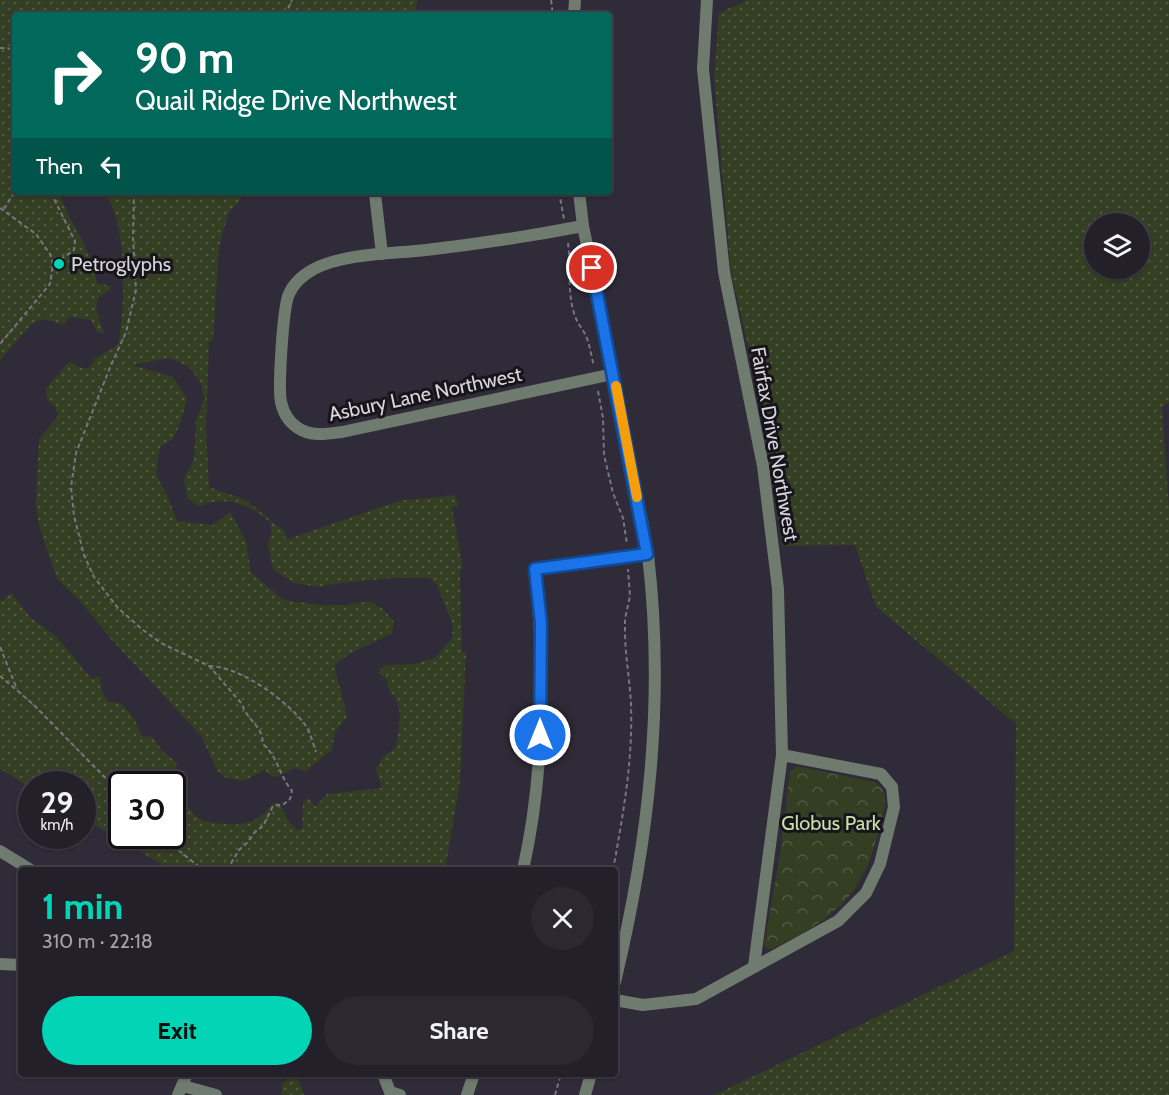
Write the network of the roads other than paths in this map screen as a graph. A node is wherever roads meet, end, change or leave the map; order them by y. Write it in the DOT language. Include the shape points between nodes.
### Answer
graph roads {
  1 [pos="707,0"];
  2 [pos="375,195"];
  3 [pos="579,195"];
  4 [pos="583,226"];
  5 [pos="382,254"];
  6 [pos="613,374"];
  7 [pos="647,554"];
  8 [pos="782,755"];
  9 [pos="0,851"];
  10 [pos="26,867"];
  11 [pos="524,867"];
  12 [pos="0,964"];
  13 [pos="18,965"];
  14 [pos="754,966"];
  15 [pos="618,970"];
  16 [pos="618,1000"];
  17 [pos="384,1077"];
  18 [pos="473,1077"];
  19 [pos="590,1077"];
  20 [pos="182,1085"];
  21 [pos="216,1095"];
  22 [pos="400,1095"];
  23 [pos="467,1095"];
  24 [pos="585,1095"];
  1 -- 8 [label="street, Fairfax Drive Northwest" via="703,69 724,272 763,466 777,589"];
  2 -- 5 [label="street"];
  3 -- 4 [label="street"];
  4 -- 5 [label="street, Asbury Lane Northwest"];
  4 -- 6 [label="street"];
  5 -- 6 [label="street, Asbury Lane Northwest" via="329,263 296,282 288,296 283,315 281,400 286,416 299,429 319,435 342,432"];
  6 -- 7 [label="street"];
  7 -- 11 [label="street" via="535,569 541,624 540,735 536,794"];
  7 -- 15 [label="street" via="654,630 652,770 642,852"];
  8 -- 14 [label="street, Fairfax Drive Northwest"];
  8 -- 14 [label="street" via="881,774 892,787 894,807 880,864 866,893 838,921"];
  9 -- 10 [label="street"];
  12 -- 13 [label="street"];
  14 -- 16 [label="street" via="696,999 644,1005"];
  17 -- 22 [label="street" via="390,1092"];
  18 -- 23 [label="street"];
  19 -- 24 [label="street"];
  20 -- 21 [label="street"];
}
